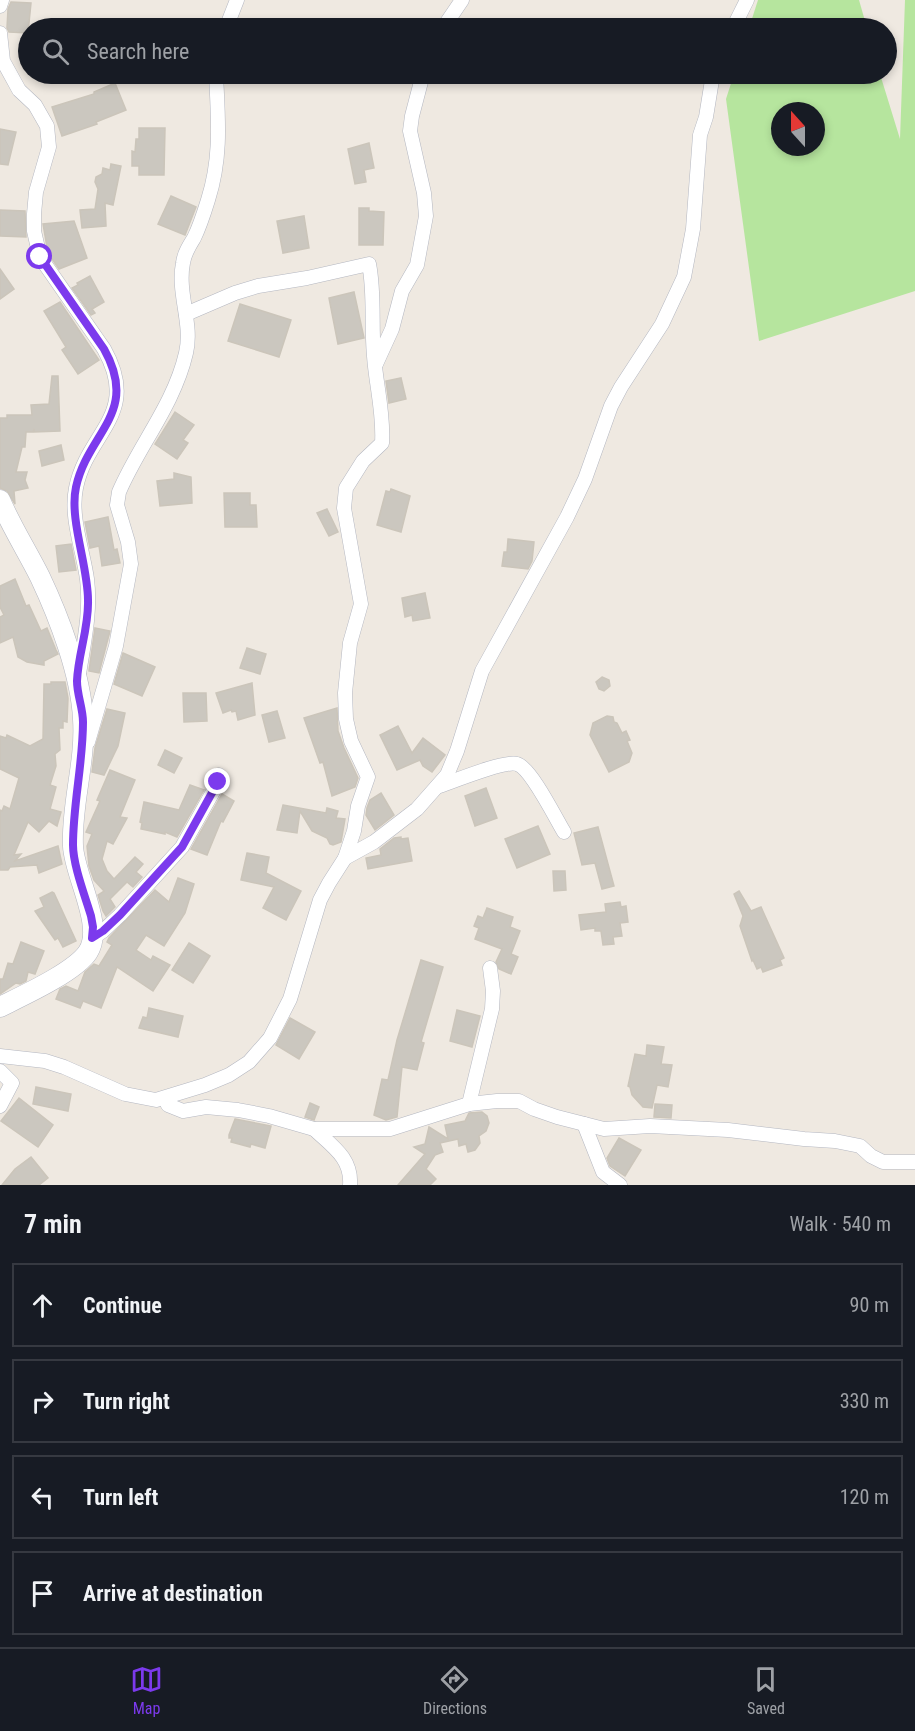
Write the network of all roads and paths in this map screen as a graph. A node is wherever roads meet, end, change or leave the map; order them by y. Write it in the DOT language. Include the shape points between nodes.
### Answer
graph roads {
  1 [pos="2,0"];
  2 [pos="237,0"];
  3 [pos="462,0"];
  4 [pos="747,0"];
  5 [pos="0,6"];
  6 [pos="230,18"];
  7 [pos="450,18"];
  8 [pos="738,18"];
  9 [pos="0,33"];
  10 [pos="216,84"];
  11 [pos="420,84"];
  12 [pos="711,84"];
  13 [pos="186,314"];
  14 [pos="375,366"];
  15 [pos="0,500"];
  16 [pos="77,682"];
  17 [pos="81,770"];
  18 [pos="219,775"];
  19 [pos="437,787"];
  20 [pos="564,832"];
  21 [pos="345,858"];
  22 [pos="92,938"];
  23 [pos="490,969"];
  24 [pos="0,1007"];
  25 [pos="0,1056"];
  26 [pos="0,1071"];
  27 [pos="165,1099"];
  28 [pos="469,1104"];
  29 [pos="0,1106"];
  30 [pos="584,1124"];
  31 [pos="314,1129"];
  32 [pos="915,1162"];
  33 [pos="350,1185"];
  34 [pos="620,1185"];
  1 -- 5 [label="street"];
  2 -- 6 [label="street"];
  3 -- 7 [label="street"];
  4 -- 8 [label="street"];
  9 -- 16 [label="street" via="3,61 19,90 35,105 47,126 49,147 34,214 40,257 104,349 117,387 113,412 79,473 75,491 88,598"];
  10 -- 13 [label="street" via="218,158 208,199 183,261"];
  11 -- 14 [label="street" via="410,131 426,216 417,265 402,291 392,329"];
  12 -- 19 [label="street" via="700,135 693,229 684,277 662,324 611,406 581,488 483,671 457,751"];
  13 -- 14 [label="street" via="258,286 369,264"];
  13 -- 17 [label="street" via="187,351 179,375 119,492 117,505 131,564 116,646"];
  14 -- 21 [label="street" via="384,424 382,443 363,461 346,488 344,508 361,604 350,643 346,719 351,741 368,777"];
  15 -- 16 [label="main road" via="59,621"];
  16 -- 17 [label="main road" via="83,720"];
  17 -- 22 [label="main road" via="73,847 91,916"];
  18 -- 22 [label="street" via="182,847 120,915"];
  19 -- 20 [label="street" via="518,764 534,781"];
  19 -- 21 [label="street" via="417,809 374,842"];
  21 -- 27 [label="street" via="320,900 291,999 270,1038 240,1069"];
  22 -- 24 [label="main road" via="89,951 74,965"];
  23 -- 28 [label="street" via="492,1009"];
  25 -- 27 [label="street" via="45,1061 125,1094 148,1100"];
  26 -- 29 [label="street" via="12,1083"];
  27 -- 31 [label="street" via="168,1105 183,1111 206,1107 238,1110"];
  28 -- 30 [label="street" via="519,1101"];
  28 -- 31 [label="street" via="390,1129"];
  30 -- 32 [label="street" via="604,1129 650,1126 728,1130 835,1141 860,1146 883,1162"];
  30 -- 34 [label="street" via="603,1172"];
  31 -- 33 [label="street" via="346,1161"];
}
